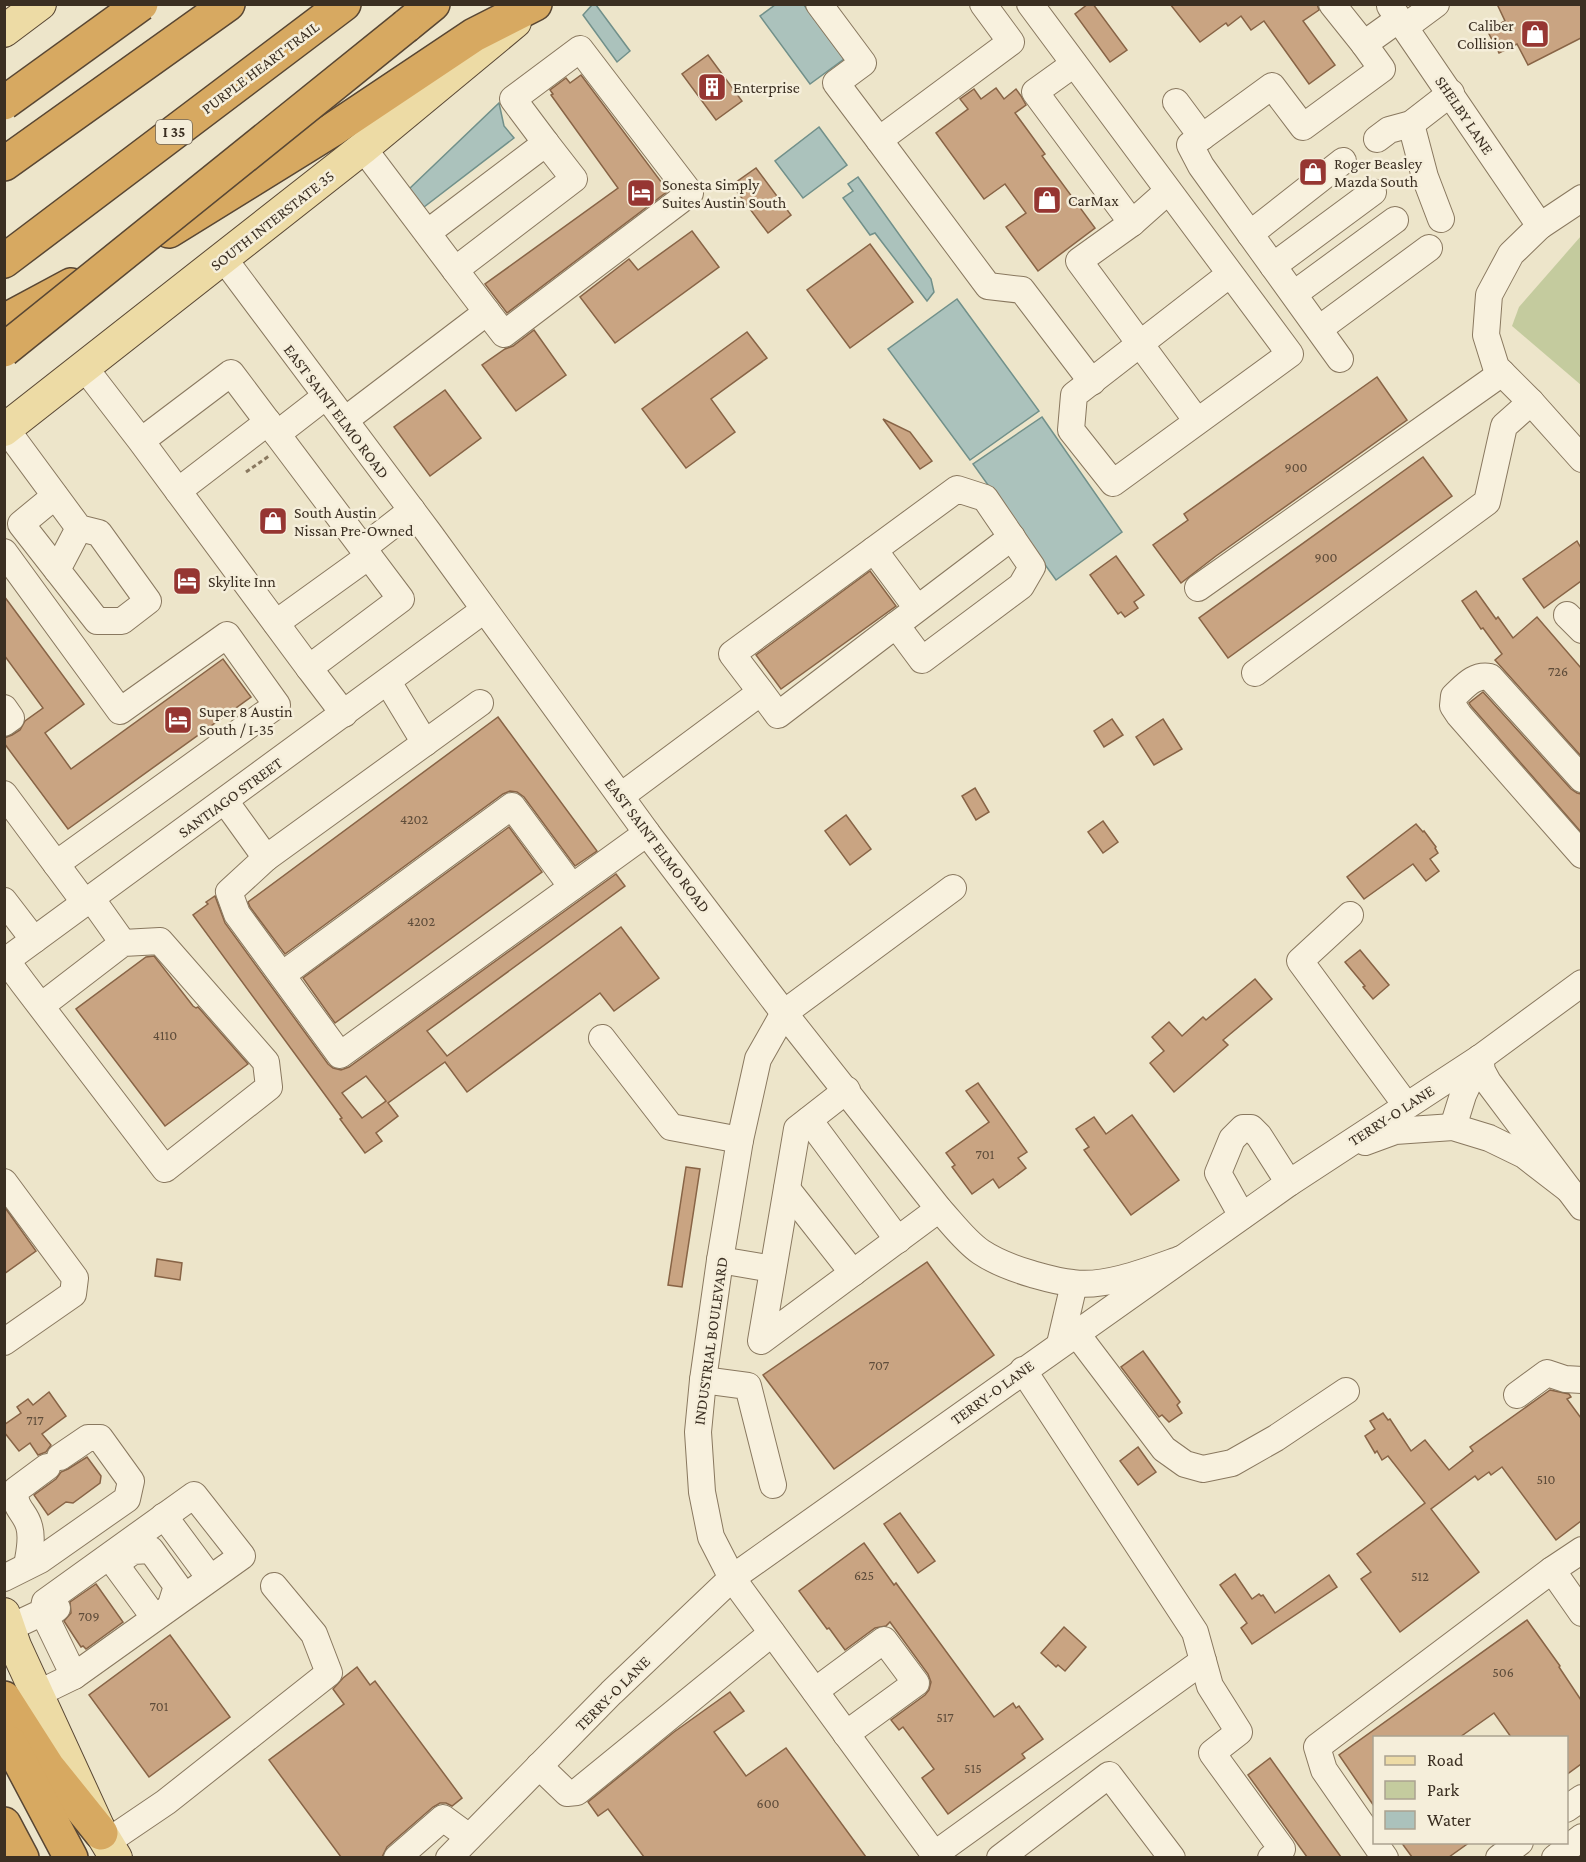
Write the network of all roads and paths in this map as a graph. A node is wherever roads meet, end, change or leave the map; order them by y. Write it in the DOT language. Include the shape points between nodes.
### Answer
graph roads {
  1 [pos="120,4"];
  2 [pos="141,4"];
  3 [pos="228,4"];
  4 [pos="344,4"];
  5 [pos="433,4"];
  6 [pos="536,4"];
  7 [pos="819,4"];
  8 [pos="983,4"];
  9 [pos="1030,4"];
  10 [pos="1332,4"];
  11 [pos="1436,4"];
  12 [pos="35,6"];
  13 [pos="1398,17"];
  14 [pos="4,31"];
  15 [pos="1364,44"];
  16 [pos="1074,64"];
  17 [pos="1450,93"];
  18 [pos="1176,102"];
  19 [pos="4,103"];
  20 [pos="4,113"];
  21 [pos="1412,124"];
  22 [pos="1202,137"];
  23 [pos="1377,139"];
  24 [pos="879,140"];
  25 [pos="546,143"];
  26 [pos="363,148"];
  27 [pos="1343,161"];
  28 [pos="4,164"];
  29 [pos="1168,191"];
  30 [pos="1373,192"];
  31 [pos="1581,198"];
  32 [pos="1441,219"];
  33 [pos="1395,220"];
  34 [pos="1132,223"];
  35 [pos="1540,226"];
  36 [pos="427,233"];
  37 [pos="1250,234"];
  38 [pos="1429,248"];
  39 [pos="224,258"];
  40 [pos="4,261"];
  41 [pos="1273,266"];
  42 [pos="455,270"];
  43 [pos="1230,274"];
  44 [pos="1294,294"];
  45 [pos="487,312"];
  46 [pos="4,321"];
  47 [pos="1319,329"];
  48 [pos="1139,344"];
  49 [pos="4,350"];
  50 [pos="1340,359"];
  51 [pos="84,368"];
  52 [pos="1502,373"];
  53 [pos="1092,382"];
  54 [pos="326,396"];
  55 [pos="1531,402"];
  56 [pos="345,420"];
  57 [pos="1197,421"];
  58 [pos="5,430"];
  59 [pos="272,437"];
  60 [pos="141,441"];
  61 [pos="1581,459"];
  62 [pos="246,472"];
  63 [pos="178,491"];
  64 [pos="56,496"];
  65 [pos="412,510"];
  66 [pos="79,528"];
  67 [pos="1011,537"];
  68 [pos="874,550"];
  69 [pos="4,552"];
  70 [pos="366,552"];
  71 [pos="57,570"];
  72 [pos="1198,588"];
  73 [pos="917,608"];
  74 [pos="484,610"];
  75 [pos="276,623"];
  76 [pos="896,625"];
  77 [pos="309,668"];
  78 [pos="1255,673"];
  79 [pos="388,682"];
  80 [pos="761,692"];
  81 [pos="480,703"];
  82 [pos="4,708"];
  83 [pos="344,714"];
  84 [pos="4,723"];
  85 [pos="425,743"];
  86 [pos="1581,779"];
  87 [pos="4,794"];
  88 [pos="621,796"];
  89 [pos="225,801"];
  90 [pos="647,832"];
  91 [pos="1581,855"];
  92 [pos="266,858"];
  93 [pos="56,864"];
  94 [pos="572,887"];
  95 [pos="953,888"];
  96 [pos="88,900"];
  97 [pos="4,901"];
  98 [pos="1350,915"];
  99 [pos="34,940"];
  100 [pos="123,943"];
  101 [pos="5,961"];
  102 [pos="282,975"];
  103 [pos="1581,983"];
  104 [pos="41,1005"];
  105 [pos="784,1013"];
  106 [pos="602,1038"];
  107 [pos="1479,1058"];
  108 [pos="847,1090"];
  109 [pos="1406,1105"];
  110 [pos="809,1120"];
  111 [pos="1453,1127"];
  112 [pos="740,1140"];
  113 [pos="1332,1154"];
  114 [pos="4,1182"];
  115 [pos="1289,1183"];
  116 [pos="787,1189"];
  117 [pos="1575,1198"];
  118 [pos="939,1209"];
  119 [pos="1242,1216"];
  120 [pos="898,1240"];
  121 [pos="1181,1259"];
  122 [pos="720,1260"];
  123 [pos="773,1269"];
  124 [pos="853,1273"];
  125 [pos="1074,1284"];
  126 [pos="1068,1338"];
  127 [pos="4,1342"];
  128 [pos="1023,1370"];
  129 [pos="703,1380"];
  130 [pos="1581,1380"];
  131 [pos="1346,1391"];
  132 [pos="1517,1395"];
  133 [pos="773,1485"];
  134 [pos="164,1516"];
  135 [pos="1581,1550"];
  136 [pos="115,1564"];
  137 [pos="27,1566"];
  138 [pos="1552,1570"];
  139 [pos="4,1578"];
  140 [pos="210,1578"];
  141 [pos="732,1578"];
  142 [pos="274,1586"];
  143 [pos="60,1604"];
  144 [pos="163,1611"];
  145 [pos="1581,1613"];
  146 [pos="7,1621"];
  147 [pos="772,1633"];
  148 [pos="1203,1661"];
  149 [pos="74,1676"];
  150 [pos="815,1690"];
  151 [pos="37,1694"];
  152 [pos="4,1698"];
  153 [pos="4,1729"];
  154 [pos="846,1734"];
  155 [pos="539,1766"];
  156 [pos="1581,1798"];
  157 [pos="1568,1808"];
  158 [pos="4,1824"];
  159 [pos="1581,1837"];
  160 [pos="1373,1840"];
  161 [pos="108,1844"];
  162 [pos="1376,1844"];
  163 [pos="1517,1844"];
  164 [pos="459,1850"];
  165 [pos="936,1856"];
  166 [pos="22,1857"];
  167 [pos="71,1857"];
  168 [pos="397,1857"];
  169 [pos="1000,1857"];
  170 [pos="1172,1857"];
  171 [pos="1271,1857"];
  172 [pos="1385,1857"];
  173 [pos="1499,1857"];
  174 [pos="1555,1857"];
  1 -- 20 [label="highway"];
  2 -- 19 [label="highway, bridge"];
  3 -- 28 [label="highway"];
  4 -- 40 [label="highway, PURPLE HEART TRAIL / I 35"];
  5 -- 49 [label="highway, bridge"];
  6 -- 26 [label="main road, SOUTH INTERSTATE 35"];
  6 -- 46 [label="highway" via="474,35 332,130 166,233"];
  7 -- 24 [label="street" via="863,63 836,83"];
  8 -- 24 [label="street" via="1011,42"];
  9 -- 16 [label="street"];
  10 -- 15 [label="street"];
  11 -- 13 [label="street"];
  12 -- 14 [label="main road"];
  13 -- 15 [label="street"];
  13 -- 17 [label="street, SHELBY LANE"];
  15 -- 22 [label="street" via="1382,69 1302,127 1272,86"];
  16 -- 29 [label="street"];
  16 -- 34 [label="street" via="1035,92"];
  17 -- 21 [label="street"];
  17 -- 35 [label="street, SHELBY LANE"];
  18 -- 22 [label="street"];
  21 -- 23 [label="street" via="1389,130"];
  21 -- 32 [label="street" via="1425,177"];
  22 -- 37 [label="street" via="1190,145"];
  24 -- 53 [label="street" via="988,286 1022,290"];
  25 -- 36 [label="street"];
  25 -- 42 [label="street" via="574,179"];
  25 -- 45 [label="street" via="513,99 580,49 690,193 504,334"];
  26 -- 36 [label="street"];
  26 -- 39 [label="main road, SOUTH INTERSTATE 35"];
  27 -- 37 [label="street"];
  29 -- 34 [label="street"];
  29 -- 43 [label="street"];
  30 -- 41 [label="street"];
  31 -- 35 [label="street"];
  33 -- 44 [label="street"];
  34 -- 48 [label="street" via="1078,261"];
  35 -- 52 [label="street" via="1511,254 1489,295 1486,335 1496,367"];
  36 -- 42 [label="street"];
  37 -- 41 [label="street"];
  38 -- 47 [label="street"];
  39 -- 51 [label="main road, SOUTH INTERSTATE 35"];
  39 -- 54 [label="street, EAST SAINT ELMO ROAD"];
  41 -- 44 [label="street"];
  42 -- 45 [label="street"];
  43 -- 48 [label="street"];
  43 -- 57 [label="street" via="1290,354"];
  44 -- 47 [label="street"];
  45 -- 56 [label="street"];
  47 -- 50 [label="street"];
  48 -- 53 [label="street"];
  48 -- 57 [label="street"];
  51 -- 58 [label="main road, SOUTH INTERSTATE 35"];
  51 -- 60 [label="street"];
  52 -- 55 [label="street"];
  52 -- 72 [label="street"];
  53 -- 57 [label="street" via="1074,395 1071,430 1113,483"];
  54 -- 56 [label="street, EAST SAINT ELMO ROAD"];
  54 -- 59 [label="street"];
  55 -- 61 [label="street"];
  55 -- 78 [label="street" via="1504,426 1487,502"];
  56 -- 65 [label="street, EAST SAINT ELMO ROAD"];
  58 -- 64 [label="street"];
  59 -- 60 [label="street" via="231,373"];
  59 -- 62 [label="path"];
  59 -- 63 [label="street"];
  59 -- 70 [label="street"];
  60 -- 63 [label="street"];
  63 -- 75 [label="street"];
  64 -- 66 [label="street"];
  64 -- 71 [label="street" via="21,524"];
  65 -- 70 [label="street"];
  65 -- 74 [label="street, EAST SAINT ELMO ROAD"];
  66 -- 71 [label="street"];
  66 -- 71 [label="street" via="99,533 148,602 122,621 97,621"];
  67 -- 68 [label="street" via="985,498 957,489"];
  67 -- 73 [label="street"];
  67 -- 76 [label="street" via="1032,567 1021,586 922,660"];
  68 -- 73 [label="street"];
  68 -- 80 [label="street" via="732,654"];
  69 -- 93 [label="street" via="120,711 226,635 278,705"];
  70 -- 75 [label="street"];
  70 -- 77 [label="street" via="401,599"];
  73 -- 76 [label="street"];
  74 -- 79 [label="street, SANTIAGO STREET"];
  74 -- 88 [label="street, EAST SAINT ELMO ROAD"];
  75 -- 77 [label="street"];
  76 -- 80 [label="street" via="778,715"];
  77 -- 83 [label="street"];
  79 -- 83 [label="street, SANTIAGO STREET"];
  79 -- 85 [label="street"];
  80 -- 88 [label="street"];
  81 -- 85 [label="street"];
  82 -- 84 [label="street" via="11,718"];
  83 -- 89 [label="street, SANTIAGO STREET"];
  85 -- 92 [label="street"];
  86 -- 91 [label="street" via="1490,677 1474,679 1454,696 1453,706 1459,715"];
  87 -- 93 [label="street"];
  88 -- 90 [label="street, EAST SAINT ELMO ROAD"];
  89 -- 92 [label="street"];
  89 -- 96 [label="street, SANTIAGO STREET"];
  90 -- 94 [label="street"];
  90 -- 105 [label="street, EAST SAINT ELMO ROAD"];
  92 -- 102 [label="street" via="230,892 237,914"];
  93 -- 96 [label="street"];
  94 -- 102 [label="street" via="340,1055"];
  94 -- 102 [label="street" via="512,806"];
  95 -- 105 [label="street"];
  96 -- 99 [label="street, SANTIAGO STREET"];
  96 -- 100 [label="street"];
  97 -- 99 [label="street"];
  98 -- 109 [label="street" via="1300,961"];
  99 -- 101 [label="street, SANTIAGO STREET"];
  100 -- 104 [label="street"];
  100 -- 104 [label="street" via="160,941 266,1062 269,1087 165,1169"];
  101 -- 104 [label="street"];
  103 -- 107 [label="street, TERRY-O LANE"];
  105 -- 108 [label="street, EAST SAINT ELMO ROAD"];
  105 -- 112 [label="street, INDUSTRIAL BOULEVARD" via="758,1059"];
  106 -- 112 [label="street" via="671,1127"];
  107 -- 109 [label="street, TERRY-O LANE"];
  107 -- 111 [label="street"];
  107 -- 117 [label="street" via="1488,1082"];
  108 -- 110 [label="street"];
  108 -- 118 [label="street, EAST SAINT ELMO ROAD"];
  109 -- 113 [label="street, TERRY-O LANE"];
  110 -- 116 [label="street" via="797,1129"];
  110 -- 120 [label="street"];
  111 -- 113 [label="street" via="1395,1131"];
  111 -- 117 [label="street" via="1524,1155"];
  112 -- 122 [label="street, INDUSTRIAL BOULEVARD"];
  113 -- 115 [label="street, TERRY-O LANE"];
  114 -- 127 [label="street" via="75,1278 73,1294"];
  115 -- 119 [label="street, TERRY-O LANE"];
  115 -- 119 [label="street" via="1259,1137 1251,1128 1243,1128 1232,1139 1218,1173"];
  116 -- 123 [label="street"];
  116 -- 124 [label="street"];
  118 -- 120 [label="street"];
  118 -- 125 [label="street, EAST SAINT ELMO ROAD" via="980,1251 1020,1270"];
  119 -- 121 [label="street, TERRY-O LANE"];
  120 -- 124 [label="street"];
  121 -- 125 [label="street, EAST SAINT ELMO ROAD" via="1125,1277"];
  121 -- 126 [label="street, TERRY-O LANE"];
  122 -- 123 [label="street"];
  122 -- 129 [label="street, INDUSTRIAL BOULEVARD"];
  123 -- 124 [label="street" via="761,1341"];
  125 -- 126 [label="street"];
  126 -- 128 [label="street, TERRY-O LANE"];
  126 -- 131 [label="street" via="1164,1449 1185,1464 1203,1469 1232,1463"];
  128 -- 141 [label="street, TERRY-O LANE"];
  128 -- 148 [label="street" via="1195,1632"];
  129 -- 133 [label="street" via="748,1386"];
  129 -- 141 [label="street, INDUSTRIAL BOULEVARD" via="698,1432 702,1492 711,1537"];
  130 -- 132 [label="street" via="1547,1373"];
  134 -- 140 [label="street"];
  134 -- 140 [label="street" via="194,1495 242,1556"];
  134 -- 143 [label="street" via="45,1602"];
  135 -- 138 [label="street"];
  136 -- 143 [label="street"];
  136 -- 144 [label="street"];
  136 -- 144 [label="street" via="133,1551 151,1550 177,1586"];
  137 -- 137 [label="street" via="127,1498 131,1480 100,1438 88,1438 16,1490 15,1500 29,1525"];
  137 -- 139 [label="street"];
  138 -- 145 [label="street"];
  138 -- 160 [label="street" via="1317,1747 1324,1770"];
  140 -- 144 [label="street"];
  141 -- 147 [label="street, INDUSTRIAL BOULEVARD"];
  141 -- 155 [label="street, TERRY-O LANE"];
  142 -- 161 [label="street" via="314,1634 329,1673"];
  143 -- 146 [label="street"];
  143 -- 149 [label="street"];
  144 -- 149 [label="street"];
  146 -- 151 [label="main road"];
  147 -- 150 [label="street, INDUSTRIAL BOULEVARD"];
  147 -- 155 [label="street" via="577,1792 567,1793"];
  148 -- 165 [label="street"];
  148 -- 171 [label="street" via="1210,1686 1239,1732 1212,1753 1282,1850"];
  149 -- 151 [label="street"];
  150 -- 154 [label="street, INDUSTRIAL BOULEVARD"];
  150 -- 154 [label="street" via="884,1640 916,1683"];
  151 -- 161 [label="main road"];
  152 -- 161 [label="highway" via="48,1767"];
  153 -- 167 [label="highway"];
  154 -- 165 [label="street, INDUSTRIAL BOULEVARD"];
  155 -- 164 [label="street, TERRY-O LANE"];
  156 -- 157 [label="street"];
  158 -- 166 [label="highway"];
  159 -- 174 [label="street"];
  162 -- 172 [label="street"];
  163 -- 173 [label="street"];
  164 -- 168 [label="street" via="443,1818"];
  169 -- 170 [label="street" via="1108,1775"];
}
